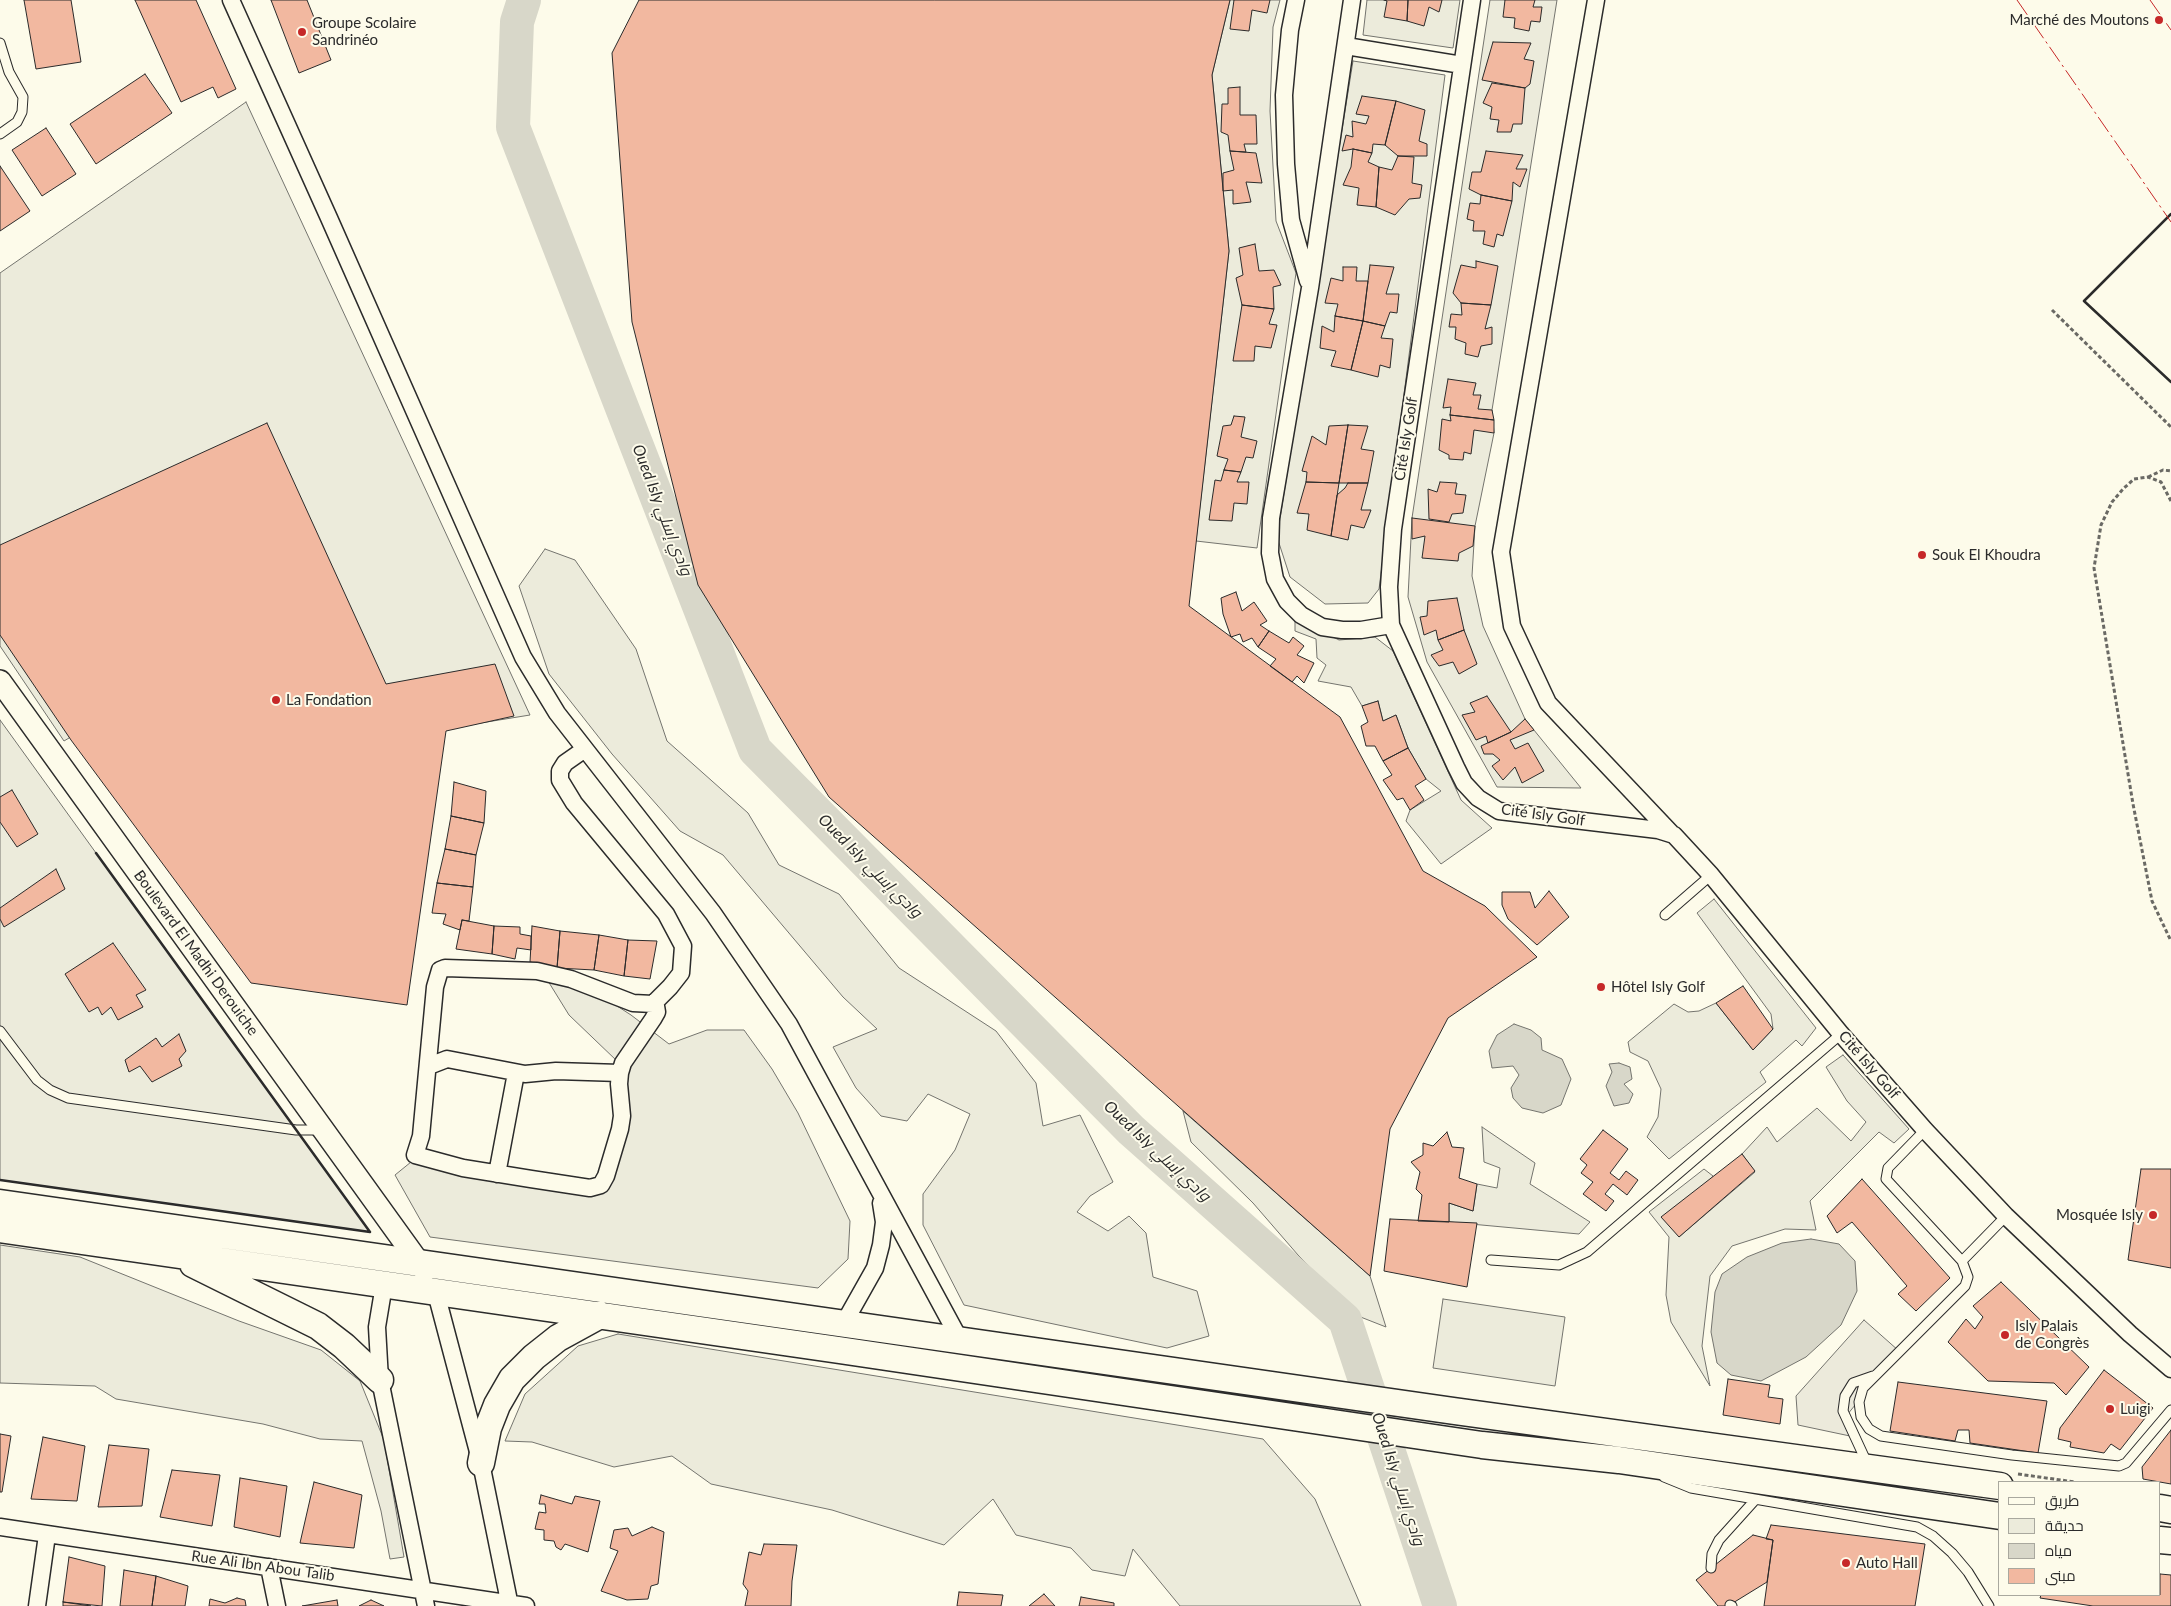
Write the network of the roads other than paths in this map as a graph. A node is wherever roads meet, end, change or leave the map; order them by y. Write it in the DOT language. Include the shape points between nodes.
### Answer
graph roads {
  1 [pos="230,0"];
  2 [pos="1296,0"];
  3 [pos="1352,0"];
  4 [pos="1472,0"];
  5 [pos="1596,0"];
  6 [pos="0,43"];
  7 [pos="1346,46"];
  8 [pos="3,63"];
  9 [pos="1462,65"];
  10 [pos="0,134"];
  11 [pos="1310,288"];
  12 [pos="1391,625"];
  13 [pos="0,681"];
  14 [pos="585,749"];
  15 [pos="1674,835"];
  16 [pos="1711,875"];
  17 [pos="1666,914"];
  18 [pos="653,1004"];
  19 [pos="0,1031"];
  20 [pos="1841,1034"];
  21 [pos="429,1066"];
  22 [pos="516,1073"];
  23 [pos="620,1073"];
  24 [pos="323,1130"];
  25 [pos="1925,1130"];
  26 [pos="497,1174"];
  27 [pos="879,1193"];
  28 [pos="0,1203"];
  29 [pos="2006,1216"];
  30 [pos="392,1225"];
  31 [pos="0,1229"];
  32 [pos="172,1253"];
  33 [pos="388,1260"];
  34 [pos="1491,1260"];
  35 [pos="1962,1261"];
  36 [pos="421,1264"];
  37 [pos="384,1285"];
  38 [pos="436,1293"];
  39 [pos="600,1315"];
  40 [pos="844,1323"];
  41 [pos="960,1340"];
  42 [pos="2171,1368"];
  43 [pos="1876,1375"];
  44 [pos="380,1380"];
  45 [pos="2171,1410"];
  46 [pos="1619,1460"];
  47 [pos="481,1463"];
  48 [pos="1870,1468"];
  49 [pos="1998,1486"];
  50 [pos="1755,1500"];
  51 [pos="1998,1516"];
  52 [pos="0,1528"];
  53 [pos="47,1535"];
  54 [pos="269,1567"];
  55 [pos="1711,1568"];
  56 [pos="422,1589"];
  57 [pos="510,1605"];
  58 [pos="37,1606"];
  59 [pos="277,1606"];
  60 [pos="426,1606"];
  61 [pos="526,1606"];
  62 [pos="1989,1606"];
  1 -- 14 [label="street" via="523,657 557,713"];
  2 -- 11 [label="street" via="1284,95 1286,164 1291,220"];
  3 -- 7 [label="street"];
  4 -- 9 [label="street, Cité Isly Golf"];
  5 -- 15 [label="street" via="1501,552 1512,626 1548,703"];
  6 -- 8 [label="lane"];
  7 -- 9 [label="street"];
  7 -- 11 [label="street"];
  8 -- 10 [label="lane" via="23,97 22,112 17,122"];
  9 -- 12 [label="street, Cité Isly Golf" via="1393,529 1389,588"];
  11 -- 12 [label="street" via="1271,518 1270,553 1275,579 1287,601 1301,615 1322,627 1361,630"];
  12 -- 15 [label="street, Cité Isly Golf" via="1464,783 1478,798 1499,811 1658,830"];
  13 -- 24 [label="street, Boulevard El Madhi Derouiche"];
  14 -- 18 [label="street" via="565,763 560,771 564,790 666,914 683,946 681,973"];
  14 -- 27 [label="street" via="713,913 788,1024"];
  15 -- 16 [label="street, Cité Isly Golf"];
  16 -- 17 [label="lane"];
  16 -- 20 [label="street, Cité Isly Golf"];
  18 -- 21 [label="street" via="633,1003 571,978 537,971 445,968 437,977"];
  18 -- 23 [label="street" via="657,1012"];
  19 -- 24 [label="lane" via="37,1080 68,1098 296,1130"];
  20 -- 25 [label="street, Cité Isly Golf"];
  20 -- 34 [label="lane" via="1587,1252 1559,1265"];
  21 -- 22 [label="street" via="447,1059"];
  21 -- 26 [label="street" via="421,1136 415,1155"];
  22 -- 23 [label="street"];
  22 -- 26 [label="street"];
  23 -- 26 [label="street" via="620,1129 601,1185 590,1188"];
  24 -- 30 [label="street, Boulevard El Madhi Derouiche"];
  25 -- 29 [label="street, Cité Isly Golf"];
  25 -- 35 [label="lane" via="1888,1168 1886,1179"];
  27 -- 40 [label="street" via="884,1222 882,1245 866,1285"];
  27 -- 41 [label="street"];
  28 -- 33 [label="main road"];
  29 -- 35 [label="lane"];
  29 -- 42 [label="street, Cité Isly Golf" via="2130,1334"];
  30 -- 33 [label="street"];
  30 -- 36 [label="street, Boulevard El Madhi Derouiche"];
  31 -- 32 [label="main road"];
  32 -- 37 [label="main road"];
  32 -- 44 [label="main road" via="318,1326"];
  33 -- 36 [label="main road"];
  33 -- 37 [label="street"];
  35 -- 43 [label="lane" via="1968,1277 1966,1286"];
  36 -- 38 [label="street, Boulevard El Madhi Derouiche"];
  36 -- 40 [label="main road"];
  37 -- 38 [label="main road"];
  37 -- 44 [label="street" via="378,1327"];
  38 -- 39 [label="main road"];
  38 -- 47 [label="street"];
  39 -- 46 [label="main road" via="1452,1440"];
  39 -- 47 [label="main road" via="558,1338 512,1379 488,1428"];
  40 -- 41 [label="main road"];
  41 -- 48 [label="main road"];
  43 -- 45 [label="lane" via="1863,1388 1859,1402 1860,1416 1869,1429 1881,1436 2012,1455 2119,1466"];
  43 -- 48 [label="lane" via="1853,1383 1844,1396 1843,1411"];
  44 -- 56 [label="street"];
  46 -- 50 [label="lane" via="1690,1488"];
  46 -- 51 [label="main road"];
  47 -- 57 [label="street"];
  48 -- 49 [label="main road"];
  50 -- 55 [label="lane" via="1719,1540 1712,1554"];
  50 -- 62 [label="lane" via="1917,1527 1952,1553"];
  52 -- 53 [label="street, Rue Ali Ibn Abou Talib"];
  53 -- 54 [label="street, Rue Ali Ibn Abou Talib"];
  53 -- 58 [label="street"];
  54 -- 56 [label="street, Rue Ali Ibn Abou Talib"];
  54 -- 59 [label="street"];
  56 -- 57 [label="street, Rue Ali Ibn Abou Talib"];
  56 -- 60 [label="street"];
  57 -- 61 [label="street, Rue Ali Ibn Abou Talib"];
}
